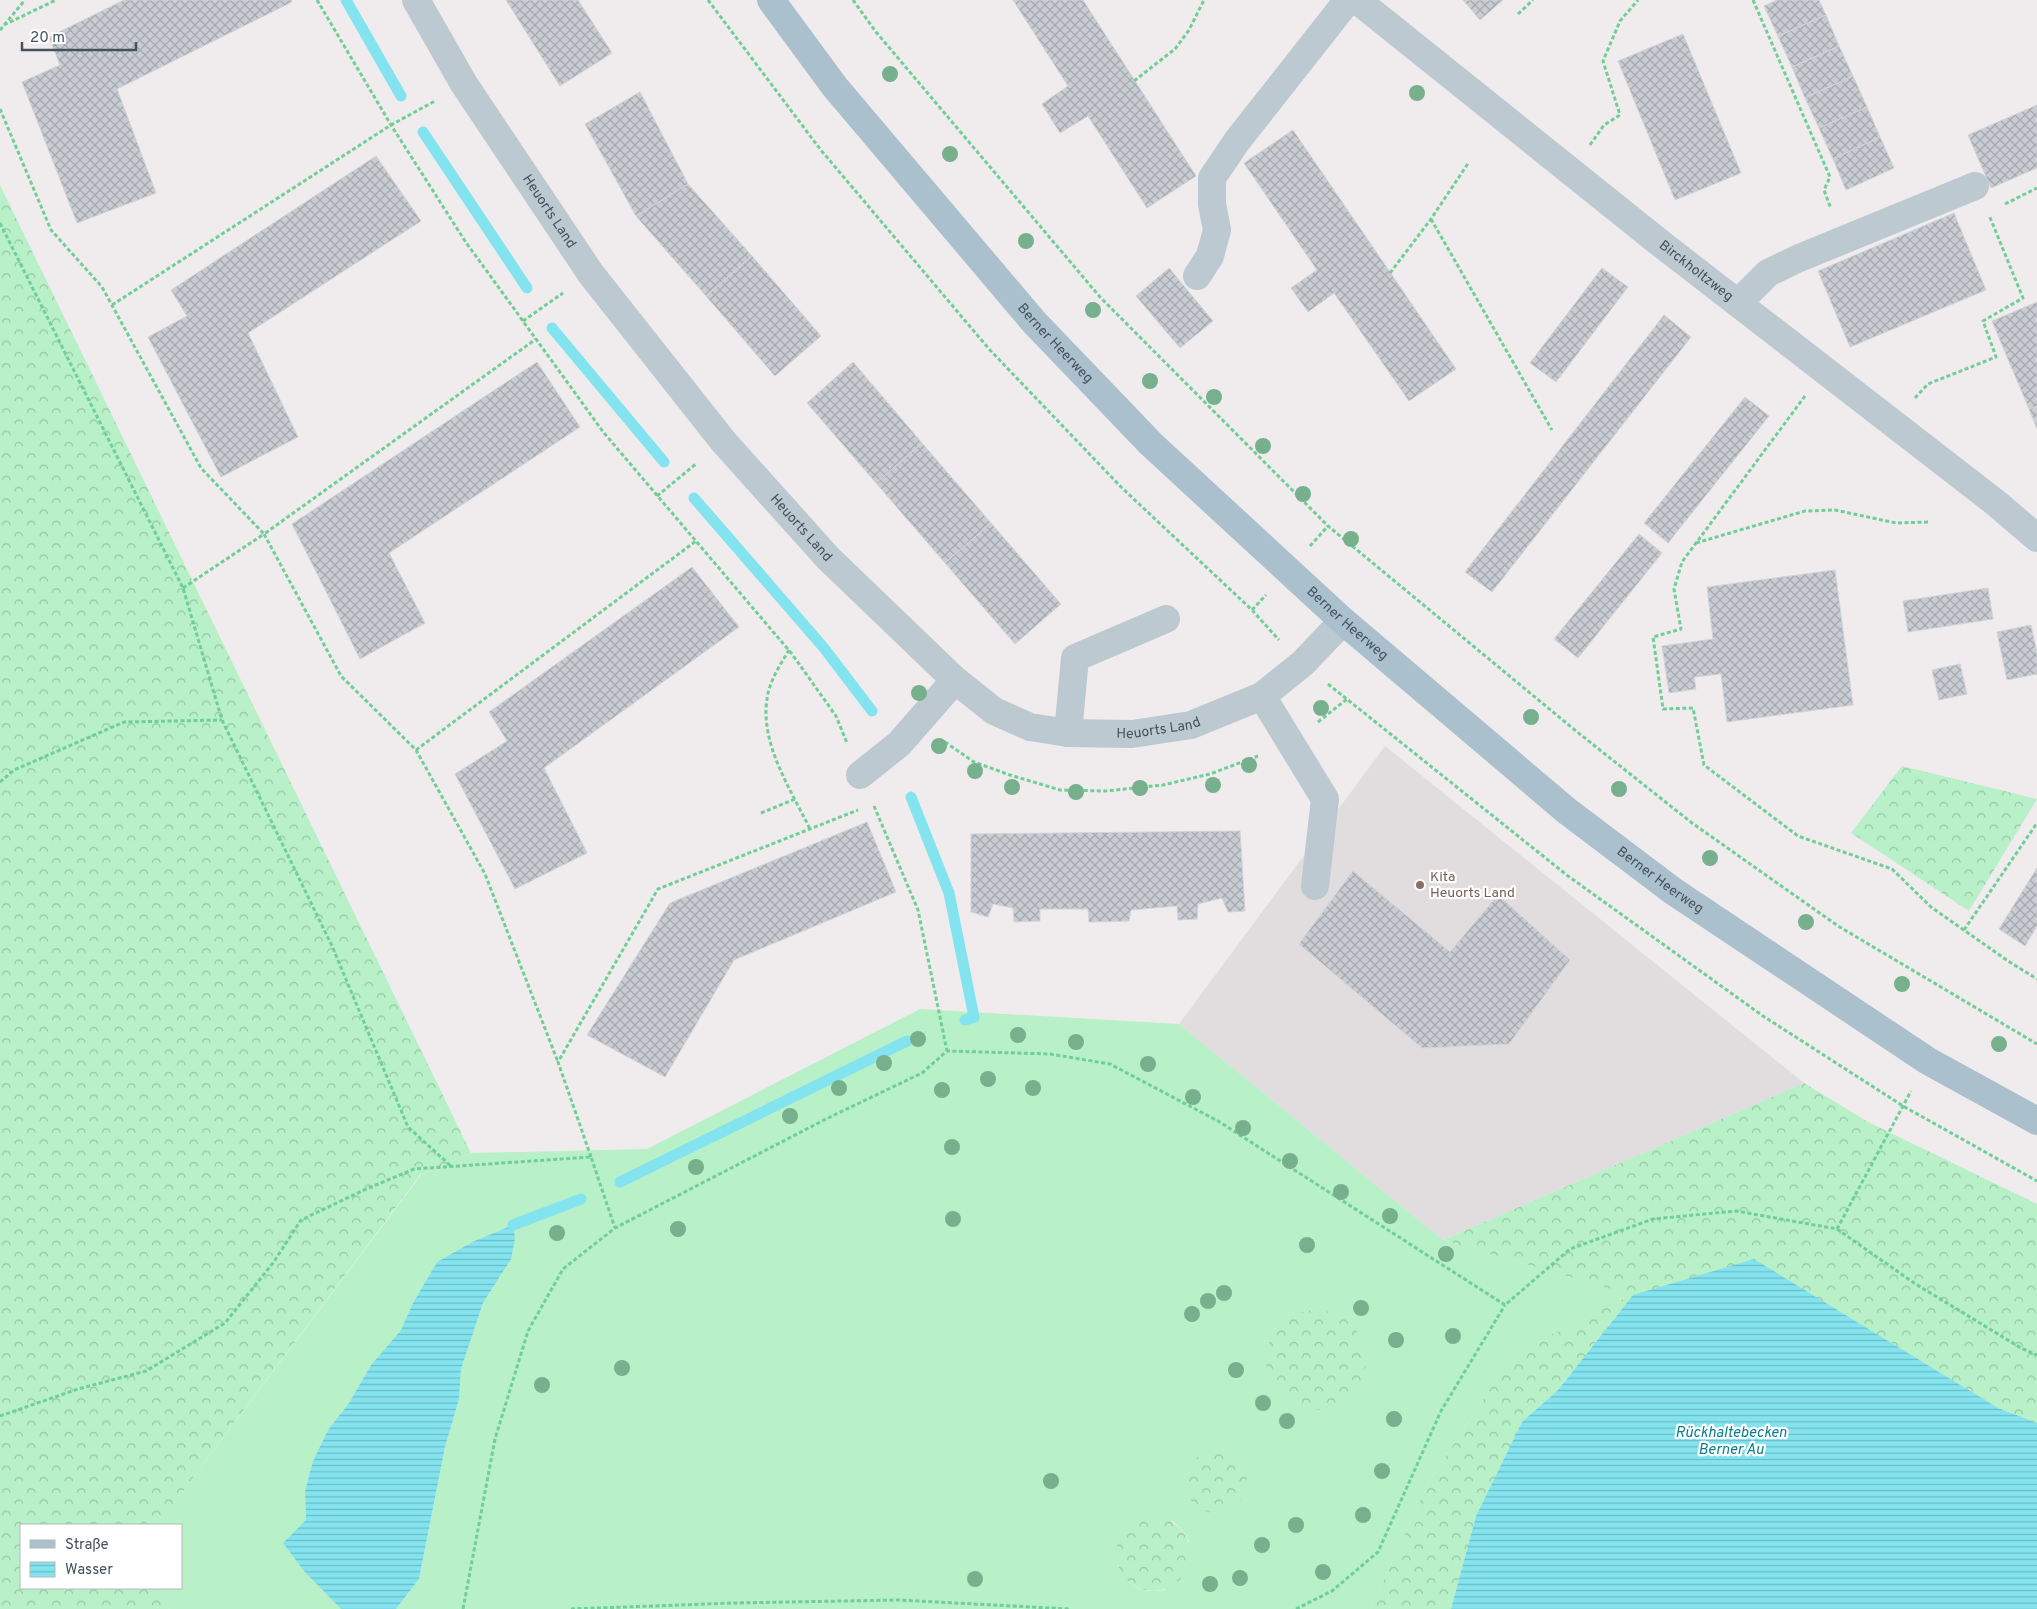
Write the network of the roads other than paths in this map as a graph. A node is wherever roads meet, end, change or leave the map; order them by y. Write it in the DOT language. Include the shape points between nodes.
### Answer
graph roads {
  1 [pos="416,0"];
  2 [pos="771,0"];
  3 [pos="1348,0"];
  4 [pos="1357,0"];
  5 [pos="1975,186"];
  6 [pos="1197,276"];
  7 [pos="1738,303"];
  8 [pos="2037,538"];
  9 [pos="1166,619"];
  10 [pos="1343,621"];
  11 [pos="955,680"];
  12 [pos="1262,696"];
  13 [pos="1068,733"];
  14 [pos="860,775"];
  15 [pos="1316,886"];
  16 [pos="2037,1121"];
  1 -- 11 [label="street, Heuorts Land" via="464,84 591,274 723,441 828,558"];
  2 -- 10 [label="main road, Berner Heerweg" via="835,87 1034,322 1151,444"];
  3 -- 6 [label="street" via="1237,141 1212,178 1217,230 1210,256"];
  4 -- 7 [label="street, Birckholtzweg"];
  5 -- 7 [label="street" via="1768,273"];
  7 -- 8 [label="street, Birckholtzweg"];
  9 -- 13 [label="street" via="1075,658"];
  10 -- 12 [label="street, Heuorts Land" via="1303,663"];
  10 -- 16 [label="main road, Berner Heerweg" via="1568,811 1673,891 1928,1061"];
  11 -- 13 [label="street, Heuorts Land" via="994,711 1030,727"];
  11 -- 14 [label="street" via="899,744"];
  12 -- 13 [label="street, Heuorts Land" via="1192,725 1132,734"];
  12 -- 15 [label="street" via="1325,799"];
}
